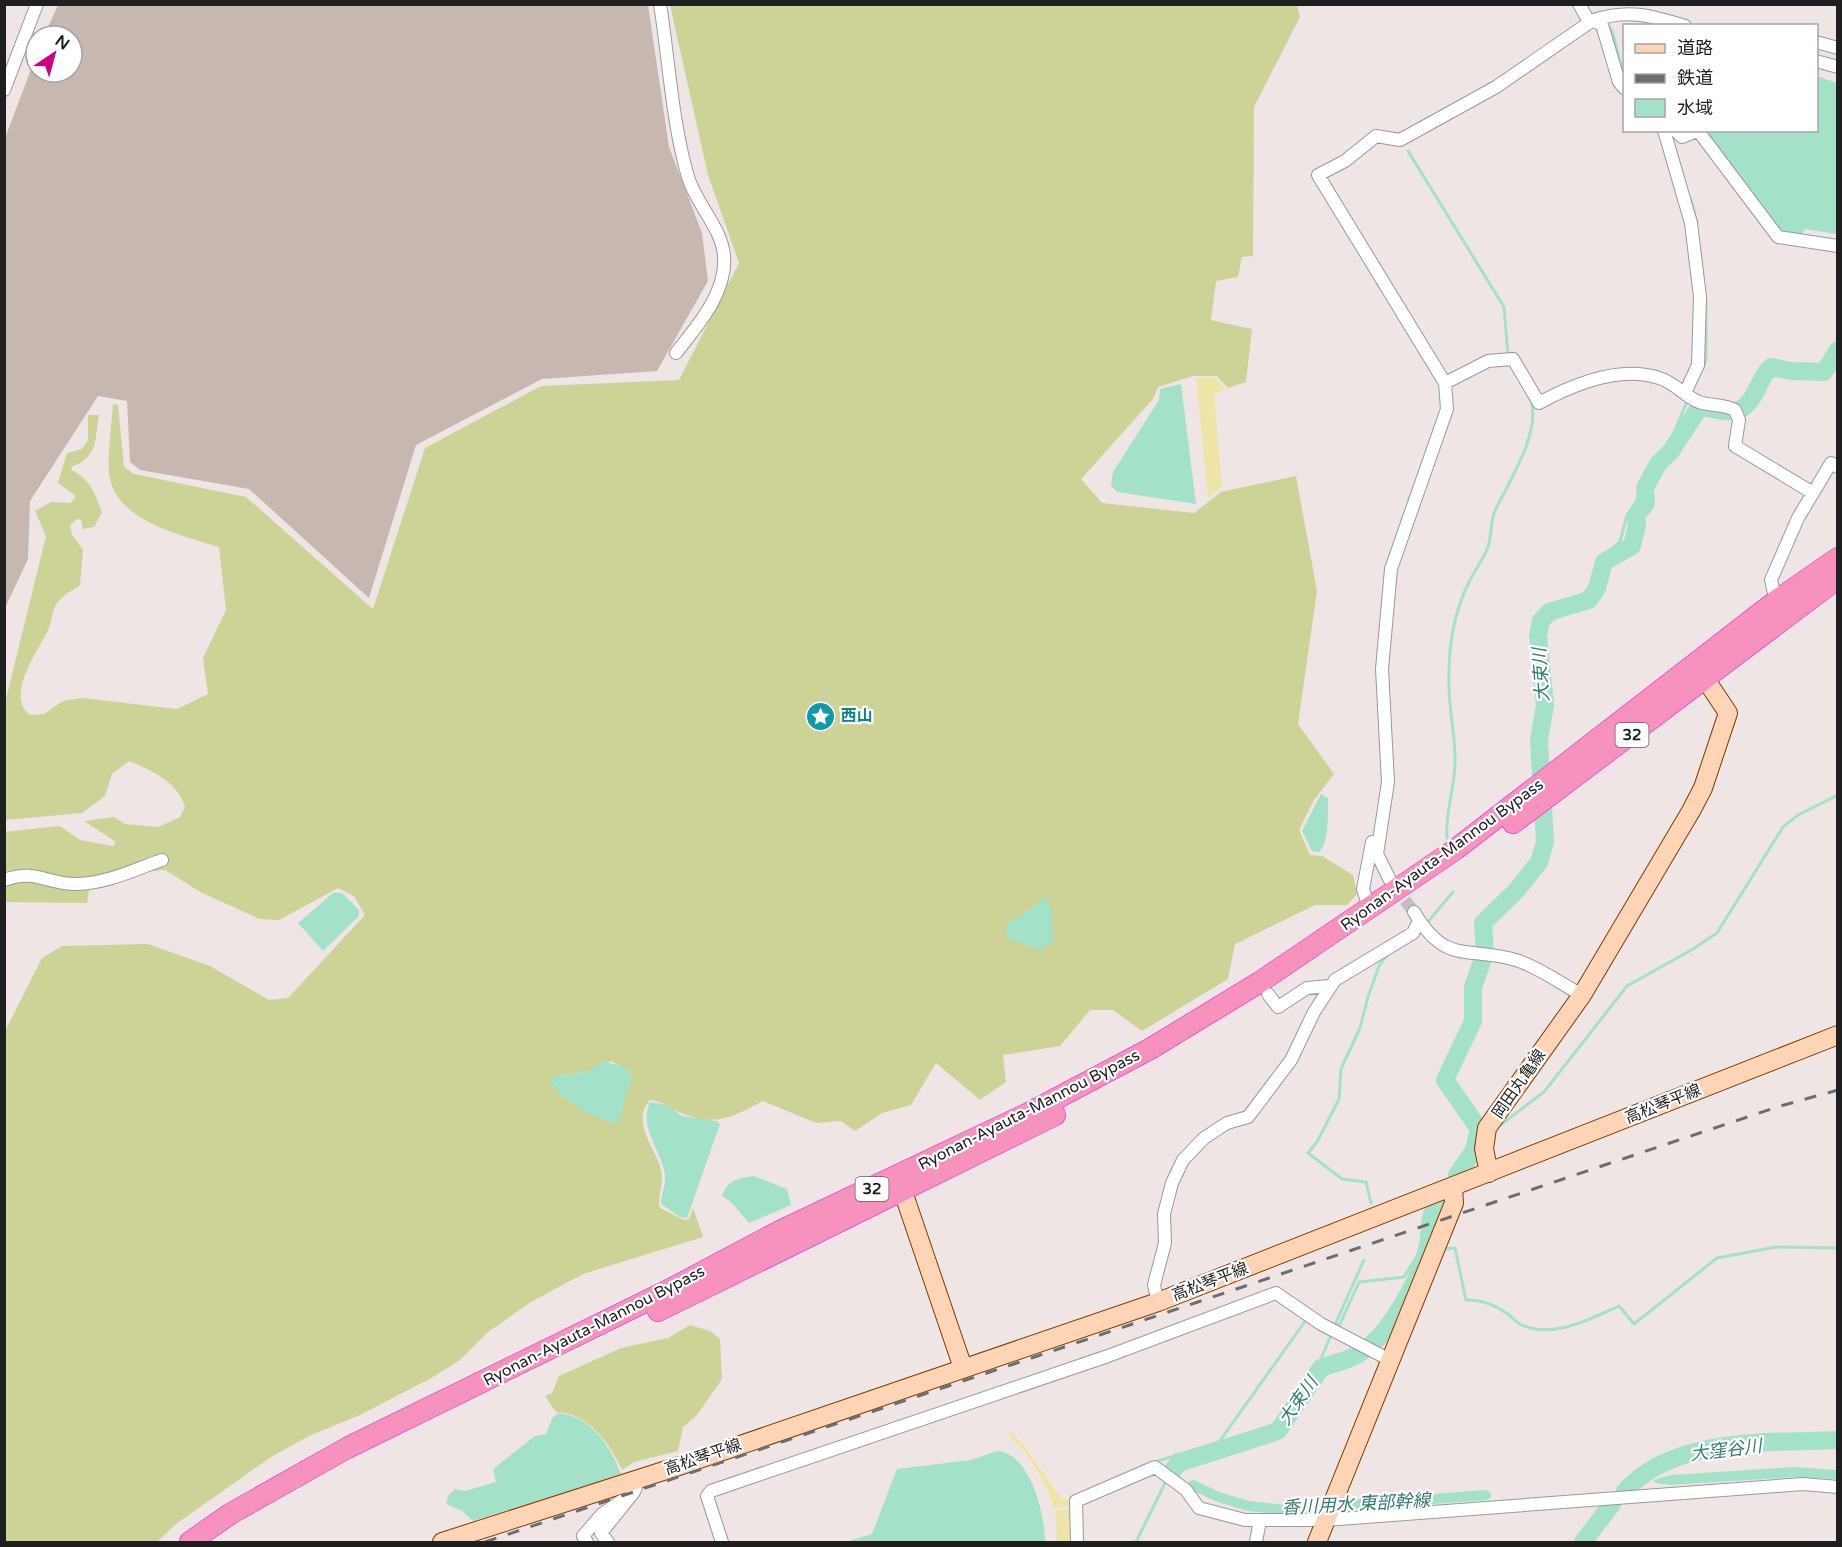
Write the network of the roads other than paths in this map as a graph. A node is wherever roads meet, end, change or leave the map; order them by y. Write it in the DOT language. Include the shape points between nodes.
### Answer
graph roads {
  1 [pos="37,4"];
  2 [pos="660,4"];
  3 [pos="1579,4"];
  4 [pos="1596,19"];
  5 [pos="1677,24"];
  6 [pos="1818,43"];
  7 [pos="1838,48"];
  8 [pos="1818,62"];
  9 [pos="1838,68"];
  10 [pos="1623,87"];
  11 [pos="4,90"];
  12 [pos="1672,132"];
  13 [pos="1694,132"];
  14 [pos="1699,132"];
  15 [pos="1838,246"];
  16 [pos="676,353"];
  17 [pos="1445,383"];
  18 [pos="1688,395"];
  19 [pos="1838,466"];
  20 [pos="1813,493"];
  21 [pos="1838,558"];
  22 [pos="1838,578"];
  23 [pos="1776,601"];
  24 [pos="1701,672"];
  25 [pos="1530,801"];
  26 [pos="1380,830"];
  27 [pos="162,860"];
  28 [pos="4,880"];
  29 [pos="1390,880"];
  30 [pos="1370,910"];
  31 [pos="1329,986"];
  32 [pos="1268,994"];
  33 [pos="1582,996"];
  34 [pos="1838,1035"];
  35 [pos="1489,1173"];
  36 [pos="901,1183"];
  37 [pos="1453,1187"];
  38 [pos="1158,1302"];
  39 [pos="1390,1360"];
  40 [pos="963,1368"];
  41 [pos="636,1485"];
  42 [pos="1838,1487"];
  43 [pos="1330,1511"];
  44 [pos="1260,1520"];
  45 [pos="190,1542"];
  46 [pos="214,1542"];
  47 [pos="442,1542"];
  48 [pos="587,1542"];
  49 [pos="608,1542"];
  50 [pos="722,1542"];
  51 [pos="1077,1542"];
  52 [pos="1256,1542"];
  53 [pos="1317,1542"];
  1 -- 11 [label="street"];
  2 -- 16 [label="street" via="688,178 720,240 724,256 718,289 708,312"];
  3 -- 4 [label="street" via="1587,18"];
  4 -- 5 [label="street" via="1629,12"];
  4 -- 10 [label="street" via="1602,25"];
  4 -- 17 [label="street" via="1474,100 1400,140 1376,136 1345,161 1318,175"];
  6 -- 7 [label="street"];
  8 -- 9 [label="street"];
  12 -- 13 [label="street" via="1682,137"];
  12 -- 18 [label="street" via="1692,223 1700,297 1698,365"];
  14 -- 15 [label="street" via="1778,237"];
  17 -- 18 [label="street" via="1488,361 1513,359 1539,403 1580,383 1638,375 1658,377"];
  17 -- 26 [label="street" via="1447,409 1391,569 1382,669 1388,782"];
  18 -- 20 [label="street" via="1698,402 1737,412 1735,446"];
  19 -- 20 [label="street" via="1831,463"];
  20 -- 23 [label="street" via="1771,580"];
  21 -- 23 [label="highway, Ryonan-Ayauta-Mannou Bypass / 32"];
  22 -- 24 [label="highway, Ryonan-Ayauta-Mannou Bypass / 32"];
  23 -- 24 [label="highway, Ryonan-Ayauta-Mannou Bypass / 32"];
  24 -- 25 [label="highway, Ryonan-Ayauta-Mannou Bypass / 32" via="1608,730 1556,782"];
  24 -- 33 [label="main road, 岡田丸亀線" via="1728,713 1726,726 1702,788"];
  25 -- 30 [label="highway, Ryonan-Ayauta-Mannou Bypass / 32"];
  25 -- 32 [label="highway, Ryonan-Ayauta-Mannou Bypass / 32" via="1378,922"];
  26 -- 29 [label="street" via="1377,854"];
  26 -- 30 [label="street" via="1374,832 1363,889"];
  27 -- 28 [label="street" via="95,883 74,884 33,874"];
  30 -- 36 [label="highway, Ryonan-Ayauta-Mannou Bypass / 32" via="1150,1049"];
  31 -- 32 [label="street" via="1307,988 1278,1007"];
  31 -- 33 [label="street" via="1413,933 1420,922 1453,951 1525,964"];
  31 -- 38 [label="street" via="1291,1060 1248,1117 1227,1122 1204,1138 1176,1172 1163,1220 1165,1243 1154,1284"];
  32 -- 36 [label="highway, Ryonan-Ayauta-Mannou Bypass / 32" via="1158,1060 1033,1127"];
  33 -- 35 [label="main road, 岡田丸亀線" via="1486,1132 1484,1149"];
  34 -- 35 [label="main road, 高松琴平線"];
  35 -- 37 [label="main road"];
  36 -- 40 [label="main road"];
  36 -- 45 [label="highway, Ryonan-Ayauta-Mannou Bypass / 32" via="780,1231 665,1292 347,1448"];
  36 -- 46 [label="highway, Ryonan-Ayauta-Mannou Bypass / 32" via="355,1460 294,1492"];
  37 -- 38 [label="main road, 高松琴平線"];
  37 -- 39 [label="main road" via="1454,1203"];
  38 -- 40 [label="main road, 高松琴平線"];
  39 -- 43 [label="main road"];
  39 -- 50 [label="street" via="1322,1324 1276,1293 1108,1356 711,1491 707,1496"];
  40 -- 41 [label="main road, 高松琴平線"];
  41 -- 47 [label="main road, 高松琴平線"];
  41 -- 48 [label="street" via="583,1536"];
  41 -- 49 [label="street" via="601,1533"];
  42 -- 43 [label="street" via="1803,1484"];
  43 -- 44 [label="street"];
  43 -- 53 [label="main road"];
  44 -- 51 [label="street" via="1199,1508 1186,1491 1155,1467 1076,1501"];
  44 -- 52 [label="street"];
}
